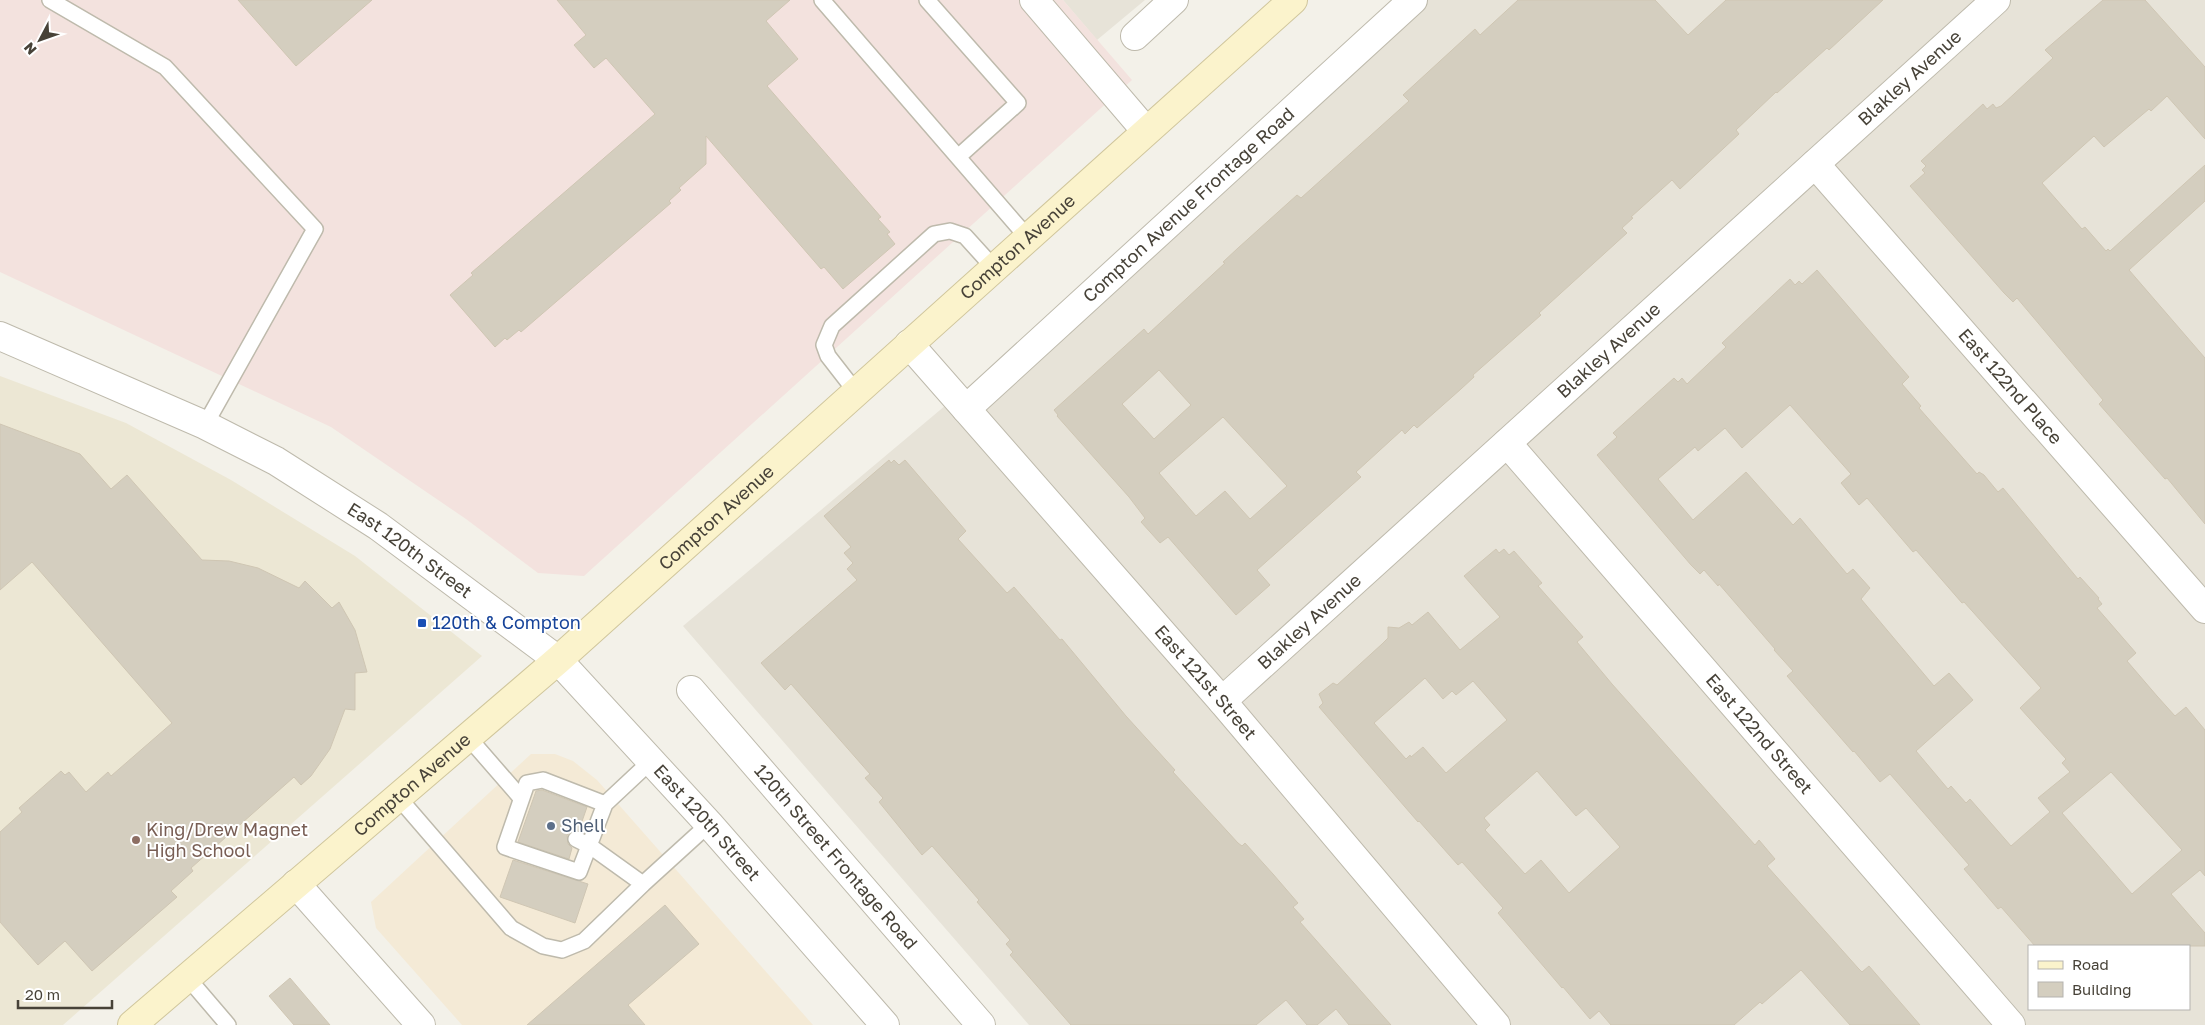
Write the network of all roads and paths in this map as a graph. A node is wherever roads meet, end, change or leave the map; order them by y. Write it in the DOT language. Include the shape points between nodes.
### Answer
graph roads {
  1 [pos="50,0"];
  2 [pos="68,0"];
  3 [pos="822,0"];
  4 [pos="927,0"];
  5 [pos="1034,0"];
  6 [pos="1174,0"];
  7 [pos="1293,0"];
  8 [pos="1413,0"];
  9 [pos="1996,0"];
  10 [pos="76,15"];
  11 [pos="1134,36"];
  12 [pos="1146,131"];
  13 [pos="958,157"];
  14 [pos="1815,164"];
  15 [pos="1028,238"];
  16 [pos="994,268"];
  17 [pos="0,336"];
  18 [pos="909,344"];
  19 [pos="856,392"];
  20 [pos="966,410"];
  21 [pos="205,425"];
  22 [pos="1507,443"];
  23 [pos="2205,609"];
  24 [pos="558,660"];
  25 [pos="691,690"];
  26 [pos="1222,701"];
  27 [pos="468,737"];
  28 [pos="651,761"];
  29 [pos="398,797"];
  30 [pos="521,798"];
  31 [pos="605,804"];
  32 [pos="709,824"];
  33 [pos="576,839"];
  34 [pos="590,846"];
  35 [pos="296,884"];
  36 [pos="643,884"];
  37 [pos="187,977"];
  38 [pos="132,1025"];
  39 [pos="228,1025"];
  40 [pos="421,1025"];
  41 [pos="885,1025"];
  42 [pos="981,1025"];
  43 [pos="1496,1025"];
  44 [pos="2011,1025"];
  1 -- 10 [label="lane"];
  2 -- 10 [label="lane"];
  3 -- 13 [label="lane"];
  4 -- 13 [label="lane" via="1018,103"];
  5 -- 12 [label="street"];
  6 -- 11 [label="street"];
  7 -- 12 [label="main road, Compton Avenue"];
  8 -- 20 [label="street, Compton Avenue Frontage Road"];
  9 -- 14 [label="street, Blakley Avenue"];
  10 -- 21 [label="lane" via="165,67 315,229"];
  12 -- 15 [label="main road, Compton Avenue"];
  13 -- 15 [label="lane"];
  14 -- 22 [label="street, Blakley Avenue"];
  14 -- 23 [label="street, East 122nd Place"];
  15 -- 16 [label="main road, Compton Avenue"];
  16 -- 18 [label="main road, Compton Avenue"];
  16 -- 19 [label="lane" via="966,236 950,231 934,234 832,326 824,344 828,356"];
  17 -- 21 [label="street, East 120th Street"];
  18 -- 19 [label="main road, Compton Avenue"];
  18 -- 20 [label="street, East 121st Street"];
  19 -- 24 [label="main road, Compton Avenue"];
  20 -- 26 [label="street, East 121st Street"];
  21 -- 24 [label="street, East 120th Street" via="276,461 378,526"];
  22 -- 26 [label="street, Blakley Avenue"];
  22 -- 44 [label="street, East 122nd Street"];
  24 -- 27 [label="main road, Compton Avenue"];
  24 -- 28 [label="street, East 120th Street"];
  25 -- 42 [label="street, 120th Street Frontage Road"];
  26 -- 43 [label="street, East 121st Street"];
  27 -- 29 [label="main road, Compton Avenue"];
  27 -- 30 [label="lane"];
  28 -- 31 [label="lane"];
  28 -- 32 [label="street, East 120th Street"];
  29 -- 35 [label="main road, Compton Avenue"];
  29 -- 36 [label="lane" via="510,928 543,946 562,950 584,941"];
  30 -- 31 [label="lane" via="527,783 543,780"];
  30 -- 34 [label="lane" via="522,816 505,847 579,872"];
  31 -- 34 [label="lane"];
  32 -- 36 [label="lane"];
  32 -- 41 [label="street, East 120th Street"];
  33 -- 34 [label="lane"];
  34 -- 36 [label="lane"];
  35 -- 37 [label="main road, Compton Avenue"];
  35 -- 40 [label="street"];
  37 -- 38 [label="main road, Compton Avenue"];
  37 -- 39 [label="lane"];
}
